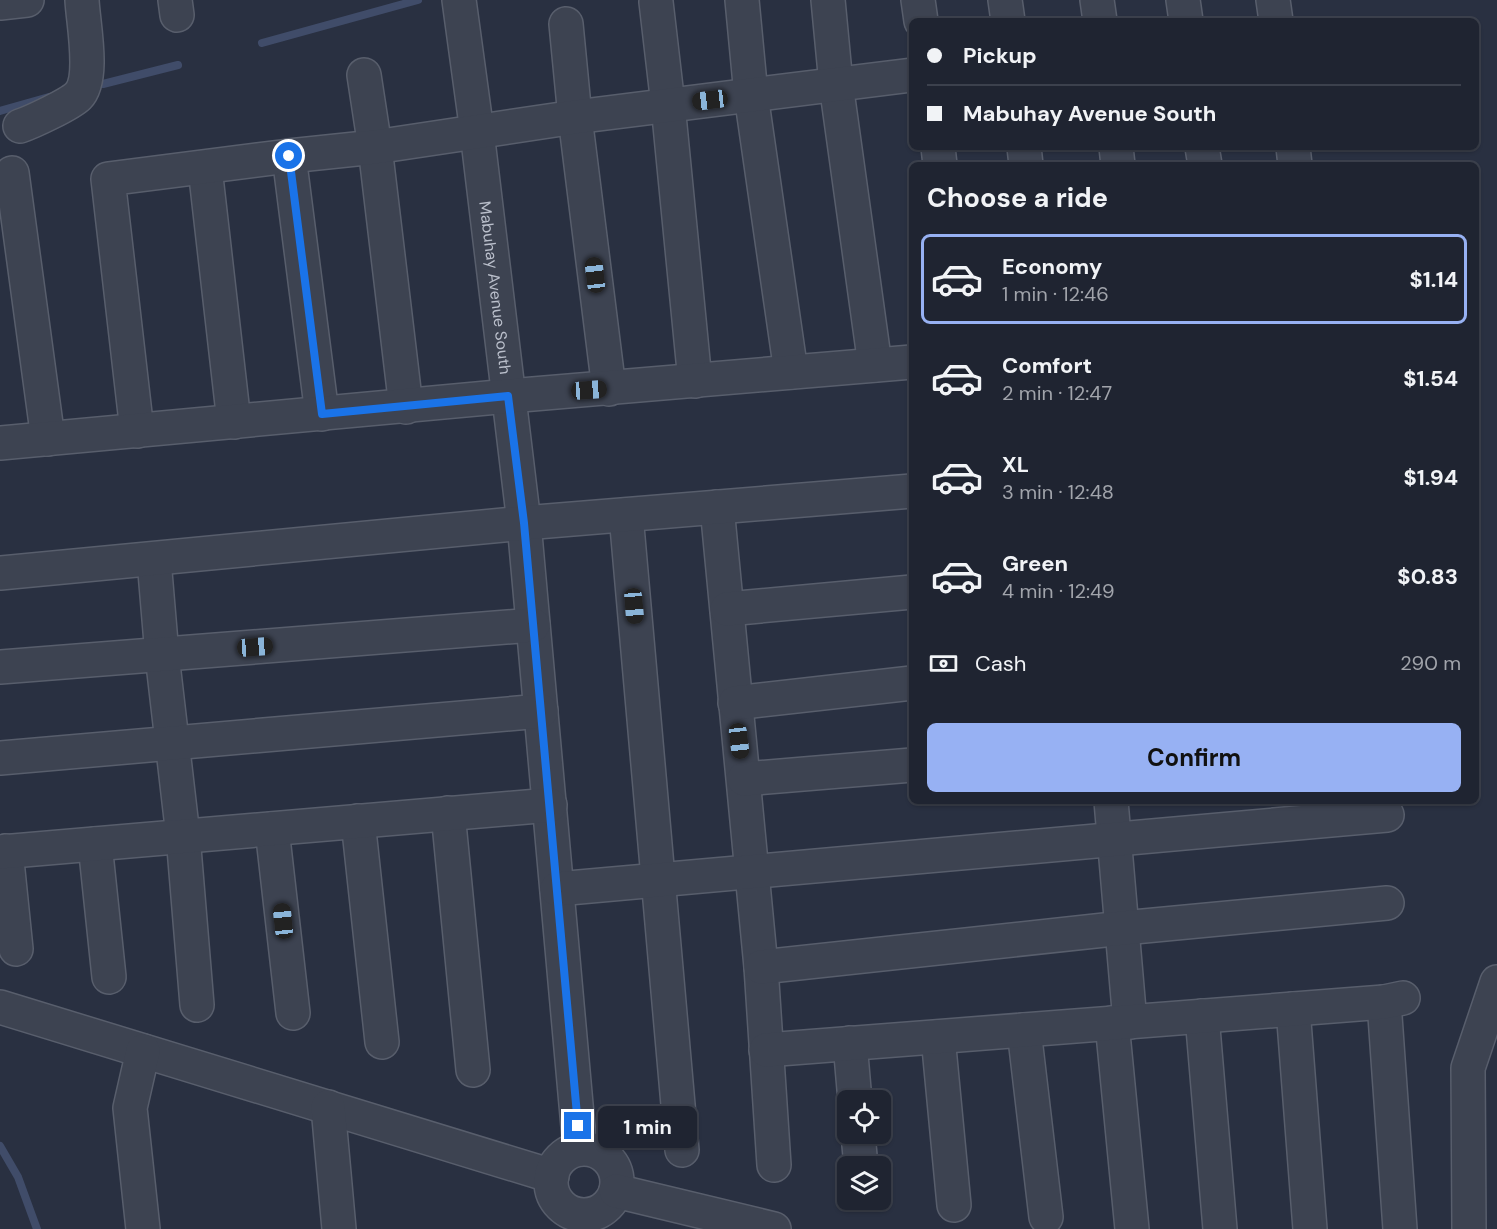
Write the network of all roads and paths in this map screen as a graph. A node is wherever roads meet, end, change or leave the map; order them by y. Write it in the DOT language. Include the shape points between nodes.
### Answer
graph roads {
  1 [pos="27,0"];
  2 [pos="82,0"];
  3 [pos="459,0"];
  4 [pos="742,0"];
  5 [pos="828,0"];
  6 [pos="918,0"];
  7 [pos="1005,0"];
  8 [pos="1097,0"];
  9 [pos="1183,0"];
  10 [pos="1273,0"];
  11 [pos="656,2"];
  12 [pos="0,3"];
  13 [pos="921,18"];
  14 [pos="1008,18"];
  15 [pos="1100,18"];
  16 [pos="1186,18"];
  17 [pos="1276,18"];
  18 [pos="566,24"];
  19 [pos="364,75"];
  20 [pos="909,75"];
  21 [pos="836,84"];
  22 [pos="751,95"];
  23 [pos="668,105"];
  24 [pos="575,117"];
  25 [pos="20,126"];
  26 [pos="477,132"];
  27 [pos="375,147"];
  28 [pos="289,156"];
  29 [pos="205,168"];
  30 [pos="12,173"];
  31 [pos="909,362"];
  32 [pos="875,365"];
  33 [pos="791,372"];
  34 [pos="695,381"];
  35 [pos="609,388"];
  36 [pos="508,396"];
  37 [pos="406,407"];
  38 [pos="322,414"];
  39 [pos="234,422"];
  40 [pos="137,431"];
  41 [pos="48,439"];
  42 [pos="0,443"];
  43 [pos="909,491"];
  44 [pos="717,507"];
  45 [pos="626,515"];
  46 [pos="524,523"];
  47 [pos="154,560"];
  48 [pos="0,573"];
  49 [pos="909,592"];
  50 [pos="727,609"];
  51 [pos="533,625"];
  52 [pos="162,655"];
  53 [pos="0,667"];
  54 [pos="909,683"];
  55 [pos="735,703"];
  56 [pos="541,711"];
  57 [pos="173,741"];
  58 [pos="0,758"];
  59 [pos="909,765"];
  60 [pos="744,779"];
  61 [pos="1111,804"];
  62 [pos="550,805"];
  63 [pos="448,813"];
  64 [pos="1387,815"];
  65 [pos="358,821"];
  66 [pos="272,829"];
  67 [pos="183,836"];
  68 [pos="1114,838"];
  69 [pos="95,844"];
  70 [pos="3,852"];
  71 [pos="750,872"];
  72 [pos="658,881"];
  73 [pos="557,889"];
  74 [pos="1387,903"];
  75 [pos="1123,928"];
  76 [pos="16,949"];
  77 [pos="761,967"];
  78 [pos="109,977"];
  79 [pos="1497,982"];
  80 [pos="197,1005"];
  81 [pos="0,1007"];
  82 [pos="1293,1009"];
  83 [pos="293,1013"];
  84 [pos="1202,1016"];
  85 [pos="1121,1022"];
  86 [pos="1024,1030"];
  87 [pos="938,1036"];
  88 [pos="382,1042"];
  89 [pos="850,1043"];
  90 [pos="766,1050"];
  91 [pos="143,1051"];
  92 [pos="473,1070"];
  93 [pos="854,1090"];
  94 [pos="328,1107"];
  95 [pos="580,1149"];
  96 [pos="682,1150"];
  97 [pos="774,1165"];
  98 [pos="552,1176"];
  99 [pos="616,1191"];
  100 [pos="954,1205"];
  101 [pos="1046,1217"];
  102 [pos="586,1222"];
  103 [pos="143,1229"];
  104 [pos="339,1229"];
  105 [pos="774,1229"];
  106 [pos="1132,1229"];
  107 [pos="1220,1229"];
  108 [pos="1310,1229"];
  109 [pos="1400,1229"];
  110 [pos="1469,1229"];
  1 -- 12 [label="street"];
  2 -- 25 [label="street" via="86,79 78,96"];
  3 -- 26 [label="street, Mabuhay Avenue South"];
  4 -- 22 [label="street"];
  5 -- 21 [label="street"];
  6 -- 13 [label="street"];
  7 -- 14 [label="street"];
  8 -- 15 [label="street"];
  9 -- 16 [label="street"];
  10 -- 17 [label="street"];
  11 -- 23 [label="street"];
  18 -- 24 [label="street"];
  19 -- 27 [label="street"];
  20 -- 21 [label="street"];
  21 -- 22 [label="street"];
  21 -- 32 [label="street"];
  22 -- 23 [label="street"];
  22 -- 33 [label="street"];
  23 -- 24 [label="street"];
  23 -- 34 [label="street"];
  24 -- 26 [label="street"];
  24 -- 35 [label="street"];
  26 -- 27 [label="street"];
  26 -- 36 [label="street, Mabuhay Avenue South"];
  27 -- 28 [label="street"];
  27 -- 37 [label="street"];
  28 -- 29 [label="street"];
  28 -- 38 [label="street"];
  29 -- 39 [label="street"];
  29 -- 40 [label="street" via="108,179"];
  30 -- 41 [label="street"];
  31 -- 32 [label="street"];
  32 -- 33 [label="street"];
  33 -- 34 [label="street"];
  34 -- 35 [label="street"];
  35 -- 36 [label="street"];
  36 -- 37 [label="street"];
  36 -- 46 [label="street, Mabuhay Avenue South"];
  37 -- 38 [label="street"];
  38 -- 39 [label="street"];
  39 -- 40 [label="street"];
  40 -- 41 [label="street"];
  41 -- 42 [label="street"];
  43 -- 44 [label="street"];
  44 -- 45 [label="street"];
  44 -- 50 [label="street"];
  45 -- 46 [label="street"];
  45 -- 72 [label="street"];
  46 -- 47 [label="street"];
  46 -- 51 [label="street, Mabuhay Avenue South"];
  47 -- 48 [label="street"];
  47 -- 52 [label="street"];
  49 -- 50 [label="street"];
  50 -- 55 [label="street"];
  51 -- 52 [label="street"];
  51 -- 56 [label="street, Mabuhay Avenue South"];
  52 -- 53 [label="street"];
  52 -- 57 [label="street"];
  54 -- 55 [label="street"];
  55 -- 60 [label="street"];
  56 -- 57 [label="street"];
  56 -- 62 [label="street, Mabuhay Avenue South"];
  57 -- 58 [label="street"];
  57 -- 67 [label="street"];
  59 -- 60 [label="street"];
  60 -- 71 [label="street"];
  61 -- 68 [label="street"];
  62 -- 63 [label="street"];
  62 -- 73 [label="street, Mabuhay Avenue South"];
  63 -- 65 [label="street"];
  63 -- 92 [label="street"];
  64 -- 68 [label="street"];
  65 -- 66 [label="street"];
  65 -- 88 [label="street"];
  66 -- 67 [label="street"];
  66 -- 83 [label="street"];
  67 -- 69 [label="street"];
  67 -- 80 [label="street"];
  68 -- 71 [label="street"];
  68 -- 75 [label="street"];
  69 -- 70 [label="street"];
  69 -- 78 [label="street"];
  70 -- 76 [label="street"];
  71 -- 72 [label="street"];
  71 -- 77 [label="street"];
  72 -- 73 [label="street"];
  72 -- 96 [label="street"];
  73 -- 95 [label="street, Mabuhay Avenue South"];
  74 -- 75 [label="street"];
  75 -- 77 [label="street"];
  75 -- 85 [label="street"];
  77 -- 90 [label="street"];
  79 -- 110 [label="street" via="1468,1068"];
  81 -- 91 [label="street"];
  82 -- 84 [label="street"];
  82 -- 108 [label="street"];
  82 -- 109 [label="street" via="1393,1000"];
  84 -- 85 [label="street"];
  84 -- 107 [label="street"];
  85 -- 86 [label="street"];
  85 -- 106 [label="street"];
  86 -- 87 [label="street"];
  86 -- 101 [label="street"];
  87 -- 89 [label="street"];
  87 -- 100 [label="street"];
  89 -- 90 [label="street"];
  89 -- 93 [label="street"];
  90 -- 97 [label="street"];
  91 -- 94 [label="street"];
  91 -- 103 [label="street" via="130,1108"];
  94 -- 98 [label="street"];
  94 -- 104 [label="street"];
  95 -- 98 [label="street" via="562,1158"];
  95 -- 99 [label="street" via="601,1153 610,1161 618,1181"];
  98 -- 102 [label="street" via="559,1203"];
  99 -- 102 [label="street" via="612,1201"];
  99 -- 105 [label="street"];
}
